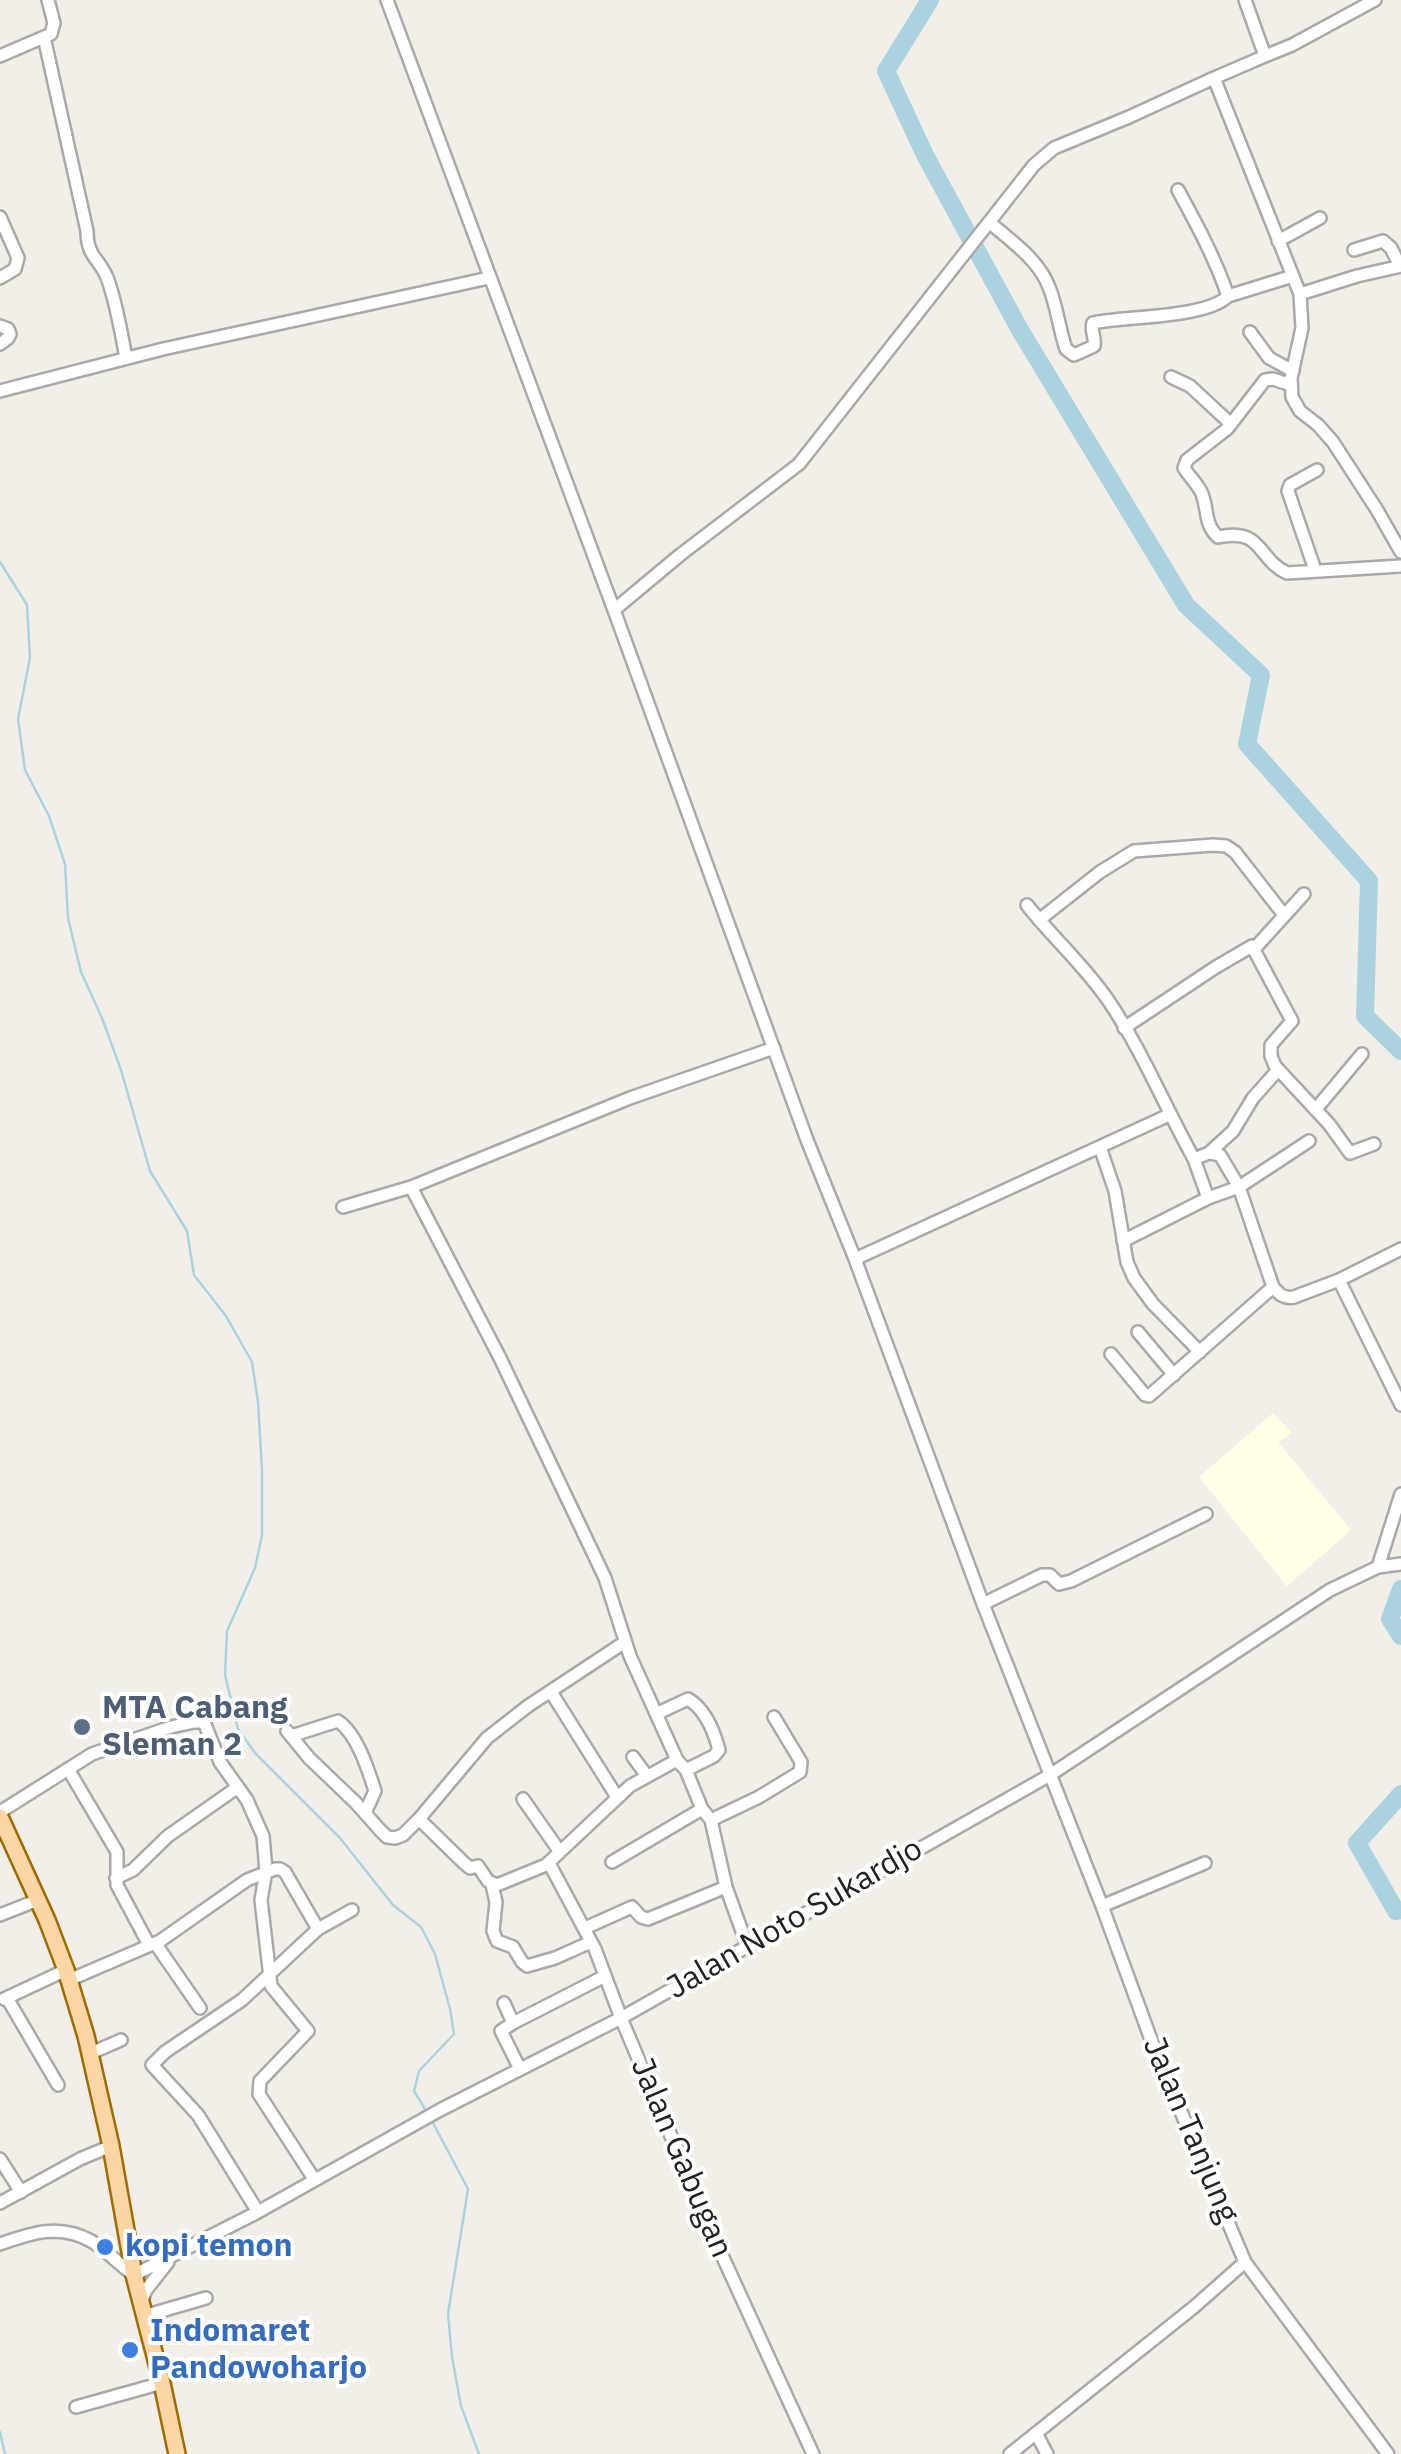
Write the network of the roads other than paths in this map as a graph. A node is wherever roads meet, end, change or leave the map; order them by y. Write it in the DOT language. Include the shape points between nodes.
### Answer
graph roads {
  1 [pos="48,0"];
  2 [pos="386,0"];
  3 [pos="1244,0"];
  4 [pos="1375,0"];
  5 [pos="44,37"];
  6 [pos="0,56"];
  7 [pos="1266,56"];
  8 [pos="1214,78"];
  9 [pos="1178,190"];
  10 [pos="0,217"];
  11 [pos="1320,218"];
  12 [pos="989,222"];
  13 [pos="1278,241"];
  14 [pos="1354,250"];
  15 [pos="1401,266"];
  16 [pos="1293,276"];
  17 [pos="0,278"];
  18 [pos="489,278"];
  19 [pos="1300,294"];
  20 [pos="1228,296"];
  21 [pos="0,326"];
  22 [pos="1250,332"];
  23 [pos="0,344"];
  24 [pos="126,358"];
  25 [pos="1293,371"];
  26 [pos="1171,377"];
  27 [pos="1291,385"];
  28 [pos="0,390"];
  29 [pos="1231,424"];
  30 [pos="1317,470"];
  31 [pos="1401,552"];
  32 [pos="1401,566"];
  33 [pos="1315,570"];
  34 [pos="614,610"];
  35 [pos="1304,894"];
  36 [pos="1027,905"];
  37 [pos="1284,915"];
  38 [pos="1039,920"];
  39 [pos="1254,948"];
  40 [pos="1124,1028"];
  41 [pos="774,1048"];
  42 [pos="1362,1054"];
  43 [pos="1278,1070"];
  44 [pos="1316,1109"];
  45 [pos="1169,1114"];
  46 [pos="1310,1141"];
  47 [pos="1374,1144"];
  48 [pos="1100,1147"];
  49 [pos="1209,1153"];
  50 [pos="1194,1160"];
  51 [pos="411,1187"];
  52 [pos="1239,1187"];
  53 [pos="1208,1198"];
  54 [pos="343,1207"];
  55 [pos="1122,1241"];
  56 [pos="1401,1249"];
  57 [pos="855,1260"];
  58 [pos="1339,1280"];
  59 [pos="1272,1287"];
  60 [pos="1138,1332"];
  61 [pos="1200,1352"];
  62 [pos="1111,1354"];
  63 [pos="1174,1376"];
  64 [pos="1401,1405"];
  65 [pos="1401,1494"];
  66 [pos="1206,1514"];
  67 [pos="1401,1564"];
  68 [pos="1378,1566"];
  69 [pos="983,1604"];
  70 [pos="625,1642"];
  71 [pos="551,1692"];
  72 [pos="656,1714"];
  73 [pos="774,1718"];
  74 [pos="633,1757"];
  75 [pos="681,1765"];
  76 [pos="68,1769"];
  77 [pos="1050,1774"];
  78 [pos="646,1776"];
  79 [pos="238,1787"];
  80 [pos="617,1797"];
  81 [pos="523,1798"];
  82 [pos="702,1809"];
  83 [pos="365,1813"];
  84 [pos="0,1815"];
  85 [pos="419,1819"];
  86 [pos="710,1820"];
  87 [pos="560,1852"];
  88 [pos="612,1862"];
  89 [pos="549,1863"];
  90 [pos="1206,1863"];
  91 [pos="266,1871"];
  92 [pos="116,1878"];
  93 [pos="492,1884"];
  94 [pos="726,1887"];
  95 [pos="38,1900"];
  96 [pos="1102,1906"];
  97 [pos="352,1910"];
  98 [pos="0,1915"];
  99 [pos="585,1928"];
  100 [pos="318,1929"];
  101 [pos="591,1942"];
  102 [pos="152,1944"];
  103 [pos="746,1945"];
  104 [pos="68,1975"];
  105 [pos="270,1976"];
  106 [pos="605,1976"];
  107 [pos="3,1999"];
  108 [pos="504,2003"];
  109 [pos="200,2008"];
  110 [pos="621,2018"];
  111 [pos="513,2023"];
  112 [pos="121,2040"];
  113 [pos="91,2053"];
  114 [pos="520,2069"];
  115 [pos="58,2085"];
  116 [pos="111,2146"];
  117 [pos="0,2159"];
  118 [pos="314,2179"];
  119 [pos="20,2192"];
  120 [pos="0,2203"];
  121 [pos="258,2212"];
  122 [pos="0,2244"];
  123 [pos="174,2254"];
  124 [pos="1245,2262"];
  125 [pos="134,2275"];
  126 [pos="206,2298"];
  127 [pos="142,2310"];
  128 [pos="162,2383"];
  129 [pos="76,2408"];
  130 [pos="1036,2433"];
  131 [pos="176,2454"];
  132 [pos="814,2454"];
  133 [pos="1010,2454"];
  134 [pos="1047,2454"];
  135 [pos="1388,2454"];
  1 -- 5 [label="street" via="54,29"];
  2 -- 18 [label="street, Jalan Tanjung"];
  3 -- 7 [label="street"];
  4 -- 7 [label="street"];
  5 -- 6 [label="street"];
  5 -- 24 [label="street" via="87,244 111,289"];
  7 -- 8 [label="street"];
  8 -- 12 [label="street" via="1054,148"];
  8 -- 13 [label="street"];
  9 -- 20 [label="street"];
  10 -- 17 [label="street" via="18,258"];
  11 -- 13 [label="street"];
  12 -- 20 [label="street" via="1044,276 1071,354 1094,346 1094,322 1200,308"];
  12 -- 34 [label="street" via="799,464"];
  13 -- 16 [label="street"];
  14 -- 15 [label="street" via="1387,242"];
  15 -- 19 [label="street"];
  16 -- 19 [label="street"];
  16 -- 20 [label="street"];
  18 -- 24 [label="street"];
  18 -- 34 [label="street, Jalan Tanjung"];
  19 -- 25 [label="street" via="1301,342"];
  21 -- 23 [label="street" via="10,334"];
  22 -- 25 [label="street" via="1269,358"];
  24 -- 28 [label="street"];
  25 -- 27 [label="street"];
  26 -- 29 [label="street"];
  27 -- 29 [label="street" via="1265,380"];
  27 -- 31 [label="street" via="1300,410 1333,442"];
  29 -- 33 [label="street" via="1184,466 1204,496 1211,530 1218,537 1241,535 1283,572"];
  30 -- 33 [label="street" via="1288,491"];
  32 -- 33 [label="street"];
  34 -- 41 [label="street, Jalan Tanjung"];
  35 -- 37 [label="street"];
  36 -- 38 [label="street"];
  37 -- 38 [label="street" via="1236,852 1213,845 1134,851"];
  37 -- 39 [label="street"];
  38 -- 40 [label="street" via="1089,973"];
  39 -- 40 [label="street"];
  39 -- 43 [label="street" via="1292,1021 1271,1045"];
  40 -- 45 [label="street"];
  41 -- 51 [label="street"];
  41 -- 57 [label="street, Jalan Tanjung"];
  42 -- 44 [label="street"];
  43 -- 44 [label="street"];
  43 -- 49 [label="street"];
  44 -- 47 [label="street" via="1350,1153"];
  45 -- 48 [label="street"];
  45 -- 50 [label="street"];
  46 -- 52 [label="street"];
  48 -- 55 [label="street"];
  48 -- 57 [label="street"];
  49 -- 50 [label="street"];
  49 -- 52 [label="street" via="1220,1155"];
  50 -- 53 [label="street"];
  51 -- 54 [label="street"];
  51 -- 70 [label="street" via="605,1578"];
  52 -- 53 [label="street"];
  52 -- 59 [label="street"];
  53 -- 55 [label="street"];
  55 -- 61 [label="street" via="1141,1290"];
  56 -- 58 [label="street"];
  57 -- 69 [label="street, Jalan Tanjung"];
  58 -- 59 [label="street" via="1287,1298"];
  58 -- 64 [label="street"];
  59 -- 61 [label="street"];
  60 -- 63 [label="street"];
  61 -- 63 [label="street"];
  62 -- 63 [label="street" via="1147,1396"];
  65 -- 68 [label="street"];
  66 -- 69 [label="street" via="1071,1581 1059,1584 1042,1575"];
  67 -- 68 [label="street, Jalan Noto Sukardjo"];
  68 -- 77 [label="street, Jalan Noto Sukardjo" via="1330,1590"];
  69 -- 77 [label="street, Jalan Tanjung"];
  70 -- 71 [label="street"];
  70 -- 72 [label="street"];
  71 -- 80 [label="street"];
  71 -- 85 [label="street" via="488,1738"];
  72 -- 75 [label="street"];
  72 -- 75 [label="street" via="688,1699 706,1717 719,1750"];
  73 -- 86 [label="street" via="801,1770"];
  74 -- 78 [label="street"];
  75 -- 78 [label="street"];
  75 -- 82 [label="street"];
  76 -- 79 [label="street" via="109,1746 199,1721"];
  76 -- 84 [label="street"];
  76 -- 92 [label="street" via="117,1852"];
  77 -- 96 [label="street, Jalan Tanjung"];
  77 -- 103 [label="street, Jalan Noto Sukardjo"];
  78 -- 80 [label="street"];
  79 -- 91 [label="street" via="263,1836"];
  79 -- 92 [label="street"];
  80 -- 87 [label="street"];
  81 -- 87 [label="street"];
  82 -- 86 [label="street"];
  82 -- 88 [label="street"];
  83 -- 83 [label="street" via="309,1758 289,1734 343,1723 375,1791"];
  83 -- 85 [label="street" via="390,1838"];
  84 -- 95 [label="main road"];
  85 -- 93 [label="street"];
  86 -- 94 [label="street"];
  87 -- 89 [label="street"];
  89 -- 93 [label="street"];
  89 -- 99 [label="street, Jalan Gabugan"];
  90 -- 96 [label="street"];
  91 -- 100 [label="street" via="285,1872"];
  91 -- 102 [label="street"];
  91 -- 105 [label="street" via="262,1900"];
  92 -- 102 [label="street"];
  93 -- 101 [label="street" via="497,1941 514,1947 524,1965"];
  94 -- 99 [label="street" via="648,1919 632,1907"];
  94 -- 103 [label="street"];
  95 -- 98 [label="street"];
  95 -- 104 [label="main road"];
  96 -- 124 [label="street, Jalan Tanjung"];
  97 -- 100 [label="street"];
  99 -- 101 [label="street, Jalan Gabugan"];
  100 -- 105 [label="street"];
  101 -- 106 [label="street, Jalan Gabugan"];
  102 -- 104 [label="street" via="78,1977"];
  102 -- 109 [label="street"];
  103 -- 110 [label="street, Jalan Noto Sukardjo"];
  104 -- 107 [label="street"];
  104 -- 113 [label="main road"];
  105 -- 118 [label="street" via="273,1991 308,2032 260,2081 259,2094"];
  105 -- 121 [label="street" via="152,2066 198,2115"];
  106 -- 110 [label="street, Jalan Gabugan"];
  106 -- 111 [label="street"];
  107 -- 115 [label="street"];
  108 -- 111 [label="street"];
  110 -- 114 [label="street, Jalan Noto Sukardjo"];
  110 -- 132 [label="street, Jalan Gabugan"];
  111 -- 114 [label="street" via="502,2032"];
  112 -- 113 [label="street"];
  113 -- 116 [label="main road"];
  114 -- 118 [label="street, Jalan Noto Sukardjo"];
  116 -- 119 [label="street"];
  116 -- 125 [label="main road"];
  117 -- 119 [label="street"];
  118 -- 121 [label="street, Jalan Noto Sukardjo"];
  119 -- 120 [label="street"];
  121 -- 123 [label="street, Jalan Noto Sukardjo"];
  122 -- 125 [label="street" via="36,2232 73,2233"];
  123 -- 125 [label="street, Jalan Noto Sukardjo"];
  123 -- 127 [label="street, Jalan Noto Sukardjo" via="154,2278"];
  124 -- 130 [label="street"];
  124 -- 135 [label="street, Jalan Tanjung"];
  125 -- 127 [label="main road"];
  126 -- 127 [label="street"];
  127 -- 128 [label="main road"];
  128 -- 129 [label="street"];
  128 -- 131 [label="main road"];
  130 -- 133 [label="street"];
  130 -- 134 [label="street"];
}
